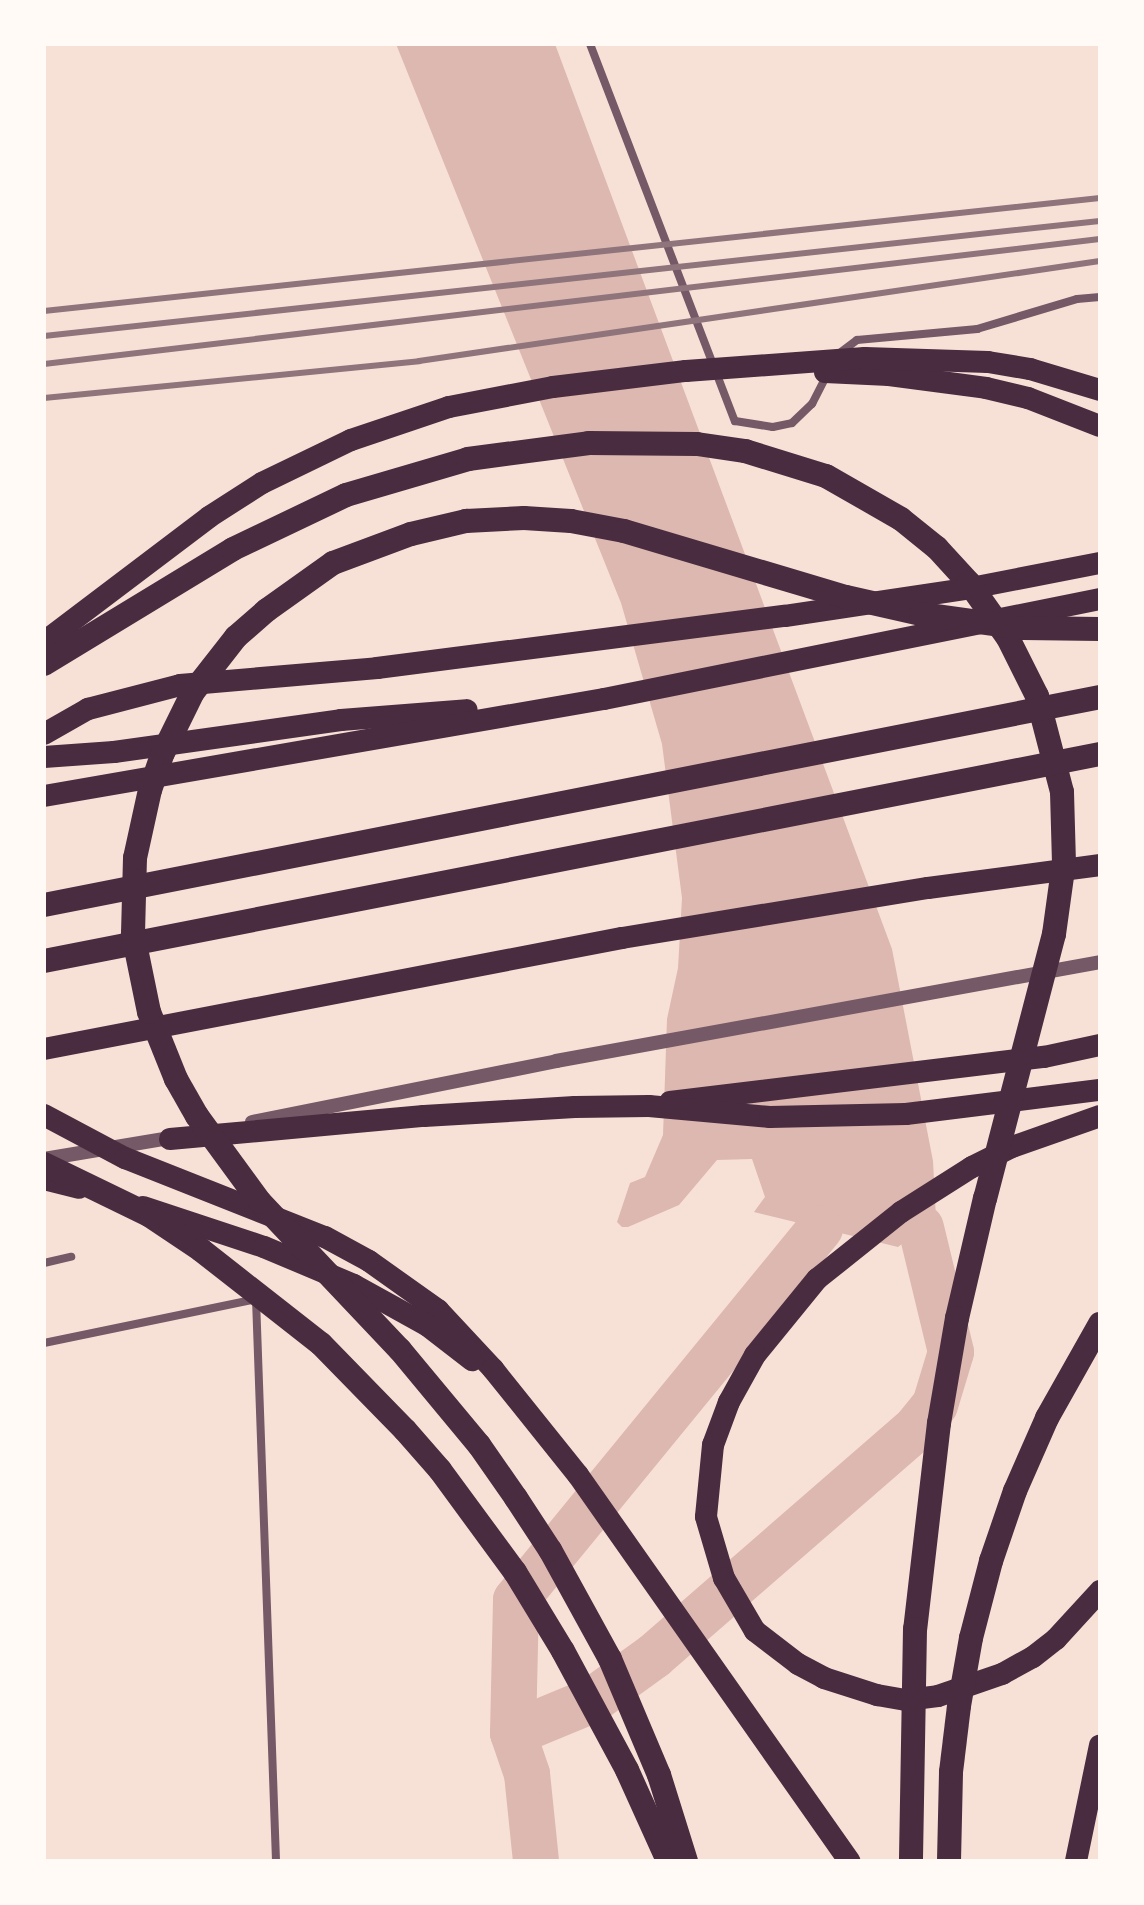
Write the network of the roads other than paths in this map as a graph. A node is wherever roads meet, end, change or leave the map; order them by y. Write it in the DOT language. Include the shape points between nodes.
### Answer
graph roads {
  1 [pos="590,44"];
  2 [pos="1100,297"];
  3 [pos="604,381"];
  4 [pos="1100,390"];
  5 [pos="1100,426"];
  6 [pos="1100,563"];
  7 [pos="1100,599"];
  8 [pos="1100,629"];
  9 [pos="44,642"];
  10 [pos="44,664"];
  11 [pos="1100,697"];
  12 [pos="604,699"];
  13 [pos="44,734"];
  14 [pos="1100,754"];
  15 [pos="44,757"];
  16 [pos="44,796"];
  17 [pos="1100,865"];
  18 [pos="44,905"];
  19 [pos="44,961"];
  20 [pos="1100,962"];
  21 [pos="1100,1045"];
  22 [pos="44,1049"];
  23 [pos="1100,1090"];
  24 [pos="649,1106"];
  25 [pos="44,1115"];
  26 [pos="1100,1116"];
  27 [pos="170,1139"];
  28 [pos="44,1161"];
  29 [pos="44,1179"];
  30 [pos="71,1257"];
  31 [pos="44,1263"];
  32 [pos="1100,1324"];
  33 [pos="44,1343"];
  34 [pos="523,1407"];
  35 [pos="1100,1591"];
  36 [pos="1100,1745"];
  37 [pos="276,1861"];
  38 [pos="668,1861"];
  39 [pos="686,1861"];
  40 [pos="849,1861"];
  41 [pos="911,1861"];
  42 [pos="949,1861"];
  43 [pos="1076,1861"];
  1 -- 2 [label="street" via="735,421 773,427 803,415 837,354 857,340 977,329"];
  3 -- 4 [label="highway" via="758,364 908,357 1030,369"];
  3 -- 5 [label="highway" via="782,371 889,375 1028,398"];
  3 -- 9 [label="highway" via="449,407 308,459 209,517"];
  6 -- 13 [label="highway" via="966,589 693,628 377,668 180,685 88,709"];
  7 -- 12 [label="highway"];
  8 -- 39 [label="highway" via="1023,628 921,614 571,521 466,521 398,538 333,563 267,610 236,637 193,692 150,790 135,858 133,934 149,1012 176,1079 252,1191 440,1397 550,1550 637,1718"];
  10 -- 41 [label="highway" via="233,549 346,495 468,459 589,443 697,444 745,451 826,476 901,519 969,583 1008,638 1037,696 1062,792 1064,862 1054,934 985,1198 939,1423 915,1629"];
  11 -- 18 [label="highway"];
  12 -- 15 [label="highway" via="341,720"];
  12 -- 16 [label="highway"];
  14 -- 19 [label="highway"];
  17 -- 22 [label="highway" via="622,938"];
  20 -- 27 [label="street" via="556,1061"];
  21 -- 24 [label="highway" via="1044,1057"];
  23 -- 24 [label="highway" via="974,1108 835,1117 715,1114"];
  24 -- 27 [label="highway" via="424,1116"];
  25 -- 34 [label="highway" via="125,1158 325,1237 369,1261 438,1310"];
  26 -- 35 [label="highway" via="1012,1147 901,1212 817,1279 755,1355 729,1402 713,1445 706,1489 713,1548 755,1631 798,1664 849,1687 906,1700 971,1687 1033,1657"];
  27 -- 28 [label="street"];
  28 -- 38 [label="highway" via="149,1215 258,1292 321,1344 414,1440 476,1516 563,1651 627,1770"];
  29 -- 34 [label="highway" via="221,1232 354,1285 428,1326"];
  30 -- 31 [label="street"];
  32 -- 42 [label="highway" via="1047,1418 991,1561 959,1706"];
  33 -- 37 [label="street" via="256,1299"];
  34 -- 40 [label="highway" via="578,1475"];
  36 -- 43 [label="highway"];
}
